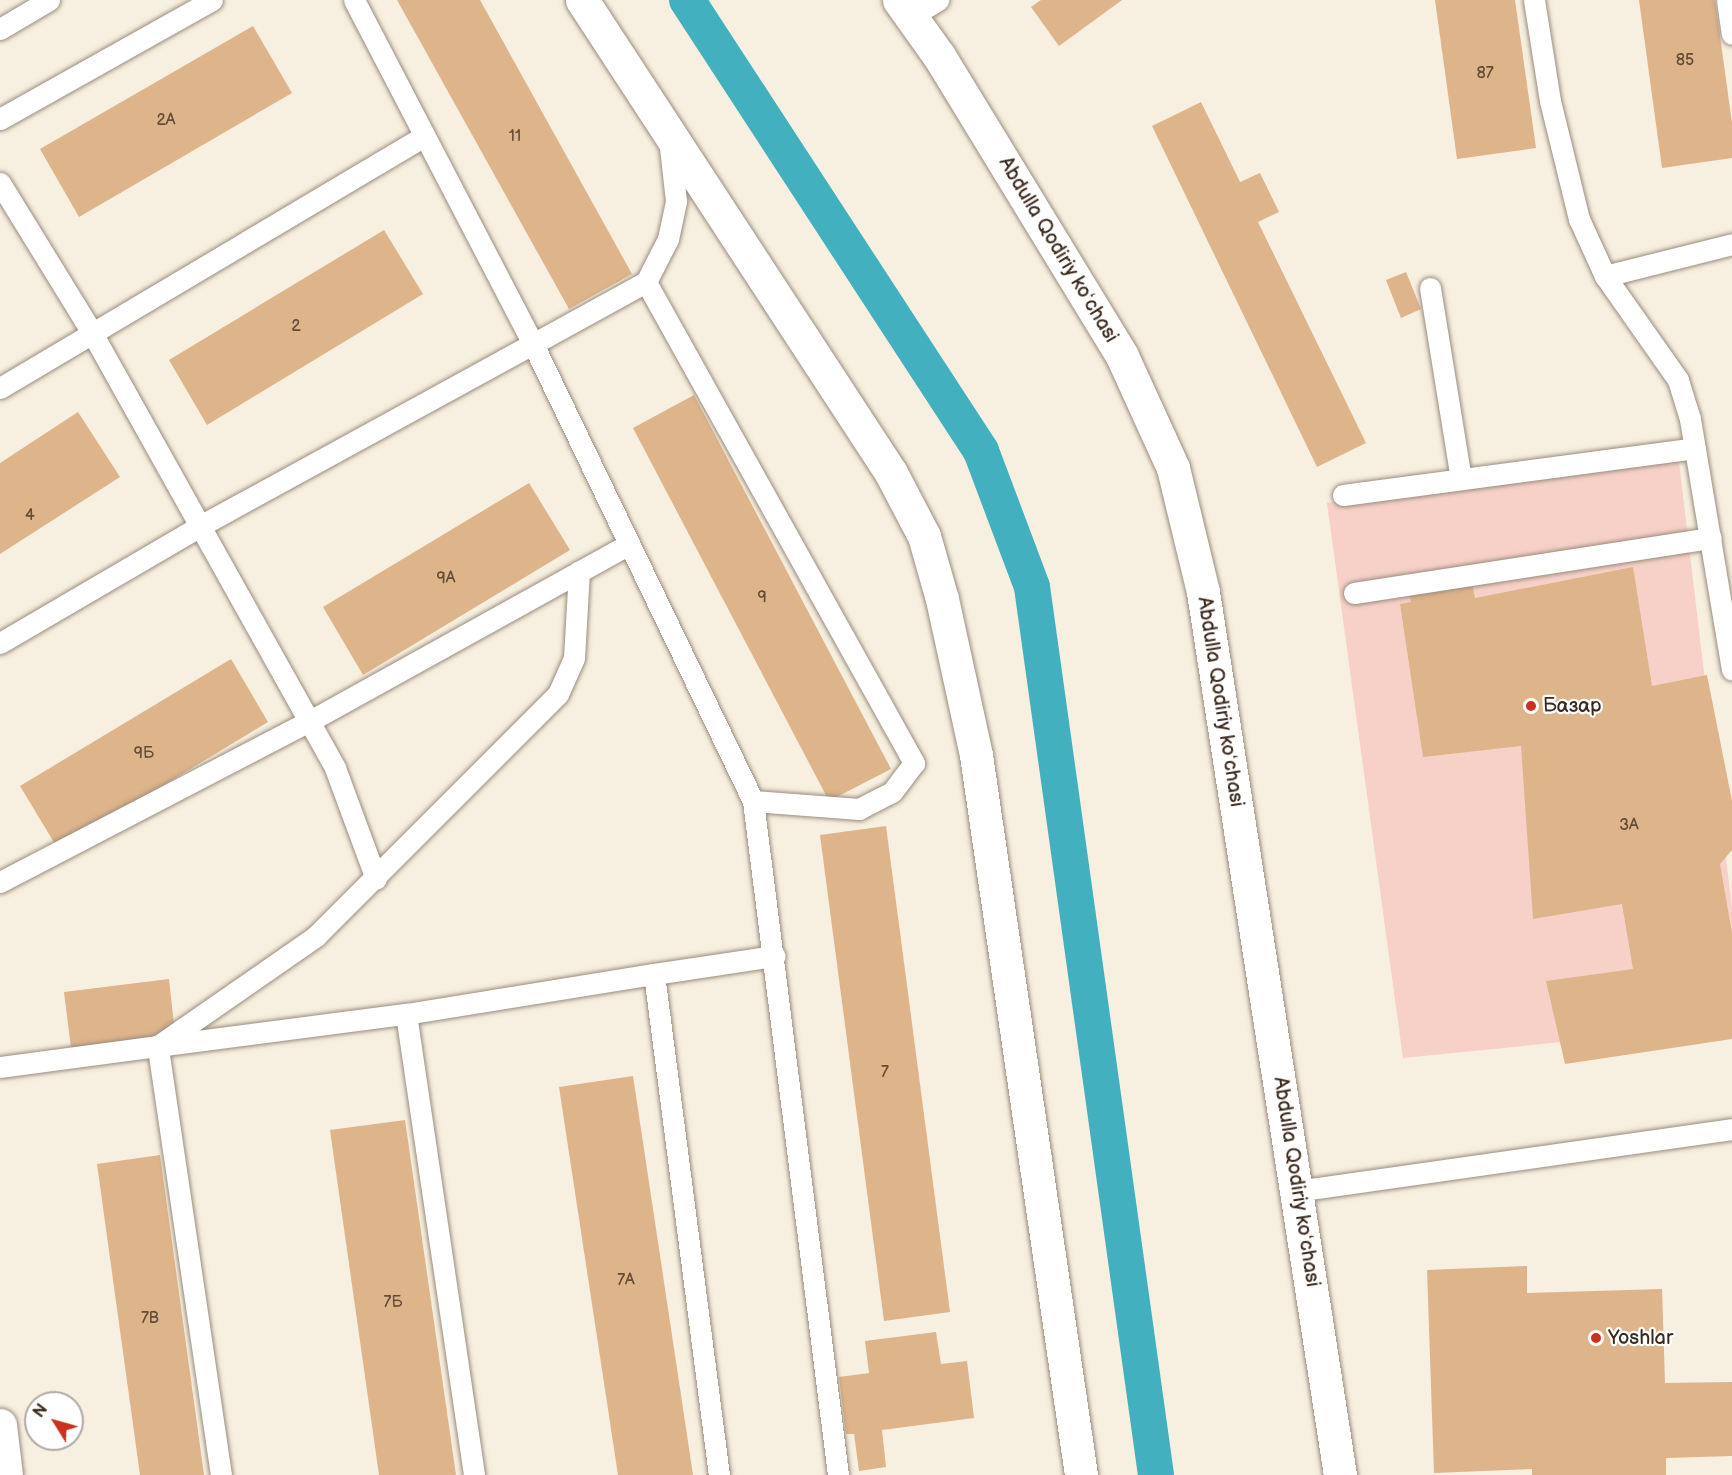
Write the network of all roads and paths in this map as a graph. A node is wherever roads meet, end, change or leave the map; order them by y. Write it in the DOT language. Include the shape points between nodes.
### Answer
graph roads {
  1 [pos="49,0"];
  2 [pos="212,0"];
  3 [pos="354,0"];
  4 [pos="582,0"];
  5 [pos="938,0"];
  6 [pos="1534,0"];
  7 [pos="1727,0"];
  8 [pos="905,8"];
  9 [pos="0,28"];
  10 [pos="1732,34"];
  11 [pos="0,119"];
  12 [pos="668,130"];
  13 [pos="422,137"];
  14 [pos="0,183"];
  15 [pos="1732,244"];
  16 [pos="1605,276"];
  17 [pos="646,282"];
  18 [pos="1430,288"];
  19 [pos="91,331"];
  20 [pos="533,345"];
  21 [pos="0,388"];
  22 [pos="1695,448"];
  23 [pos="1461,479"];
  24 [pos="1343,495"];
  25 [pos="200,526"];
  26 [pos="1711,537"];
  27 [pos="629,544"];
  28 [pos="579,571"];
  29 [pos="1354,592"];
  30 [pos="0,643"];
  31 [pos="1732,670"];
  32 [pos="308,722"];
  33 [pos="753,801"];
  34 [pos="376,879"];
  35 [pos="0,882"];
  36 [pos="775,956"];
  37 [pos="654,974"];
  38 [pos="406,1014"];
  39 [pos="158,1047"];
  40 [pos="0,1067"];
  41 [pos="1732,1129"];
  42 [pos="1297,1191"];
  43 [pos="0,1425"];
  44 [pos="6,1475"];
  45 [pos="221,1475"];
  46 [pos="474,1475"];
  47 [pos="719,1475"];
  48 [pos="838,1475"];
  49 [pos="1081,1475"];
  50 [pos="1340,1475"];
  1 -- 9 [label="lane"];
  2 -- 11 [label="lane"];
  3 -- 13 [label="lane"];
  4 -- 12 [label="street"];
  5 -- 8 [label="lane"];
  6 -- 16 [label="lane" via="1550,101 1579,219"];
  7 -- 10 [label="lane"];
  8 -- 42 [label="street, Abdulla Qodiriy koʻchasi" via="1040,218 1122,356 1173,468 1203,592"];
  12 -- 17 [label="lane" via="675,201 668,239"];
  12 -- 49 [label="street" via="891,473 924,536 976,755"];
  13 -- 19 [label="lane"];
  13 -- 20 [label="lane"];
  14 -- 19 [label="lane"];
  15 -- 16 [label="lane"];
  16 -- 22 [label="lane" via="1678,380"];
  17 -- 20 [label="lane"];
  17 -- 33 [label="lane" via="914,763 892,792 859,809"];
  18 -- 23 [label="lane"];
  19 -- 21 [label="lane"];
  19 -- 25 [label="lane"];
  20 -- 25 [label="lane"];
  20 -- 27 [label="lane"];
  22 -- 23 [label="lane"];
  22 -- 26 [label="lane"];
  23 -- 24 [label="lane"];
  25 -- 30 [label="lane"];
  25 -- 32 [label="lane"];
  26 -- 29 [label="lane"];
  26 -- 31 [label="lane"];
  27 -- 28 [label="lane"];
  27 -- 33 [label="lane"];
  28 -- 32 [label="lane"];
  28 -- 34 [label="lane" via="574,658 558,694"];
  32 -- 34 [label="lane" via="348,795"];
  32 -- 35 [label="lane"];
  33 -- 36 [label="lane"];
  34 -- 39 [label="lane" via="316,936"];
  36 -- 37 [label="lane"];
  36 -- 48 [label="lane"];
  37 -- 38 [label="lane"];
  37 -- 47 [label="lane"];
  38 -- 39 [label="lane"];
  38 -- 46 [label="lane"];
  39 -- 40 [label="lane"];
  39 -- 45 [label="lane"];
  41 -- 42 [label="lane"];
  42 -- 50 [label="street, Abdulla Qodiriy koʻchasi"];
  43 -- 44 [label="street"];
}
